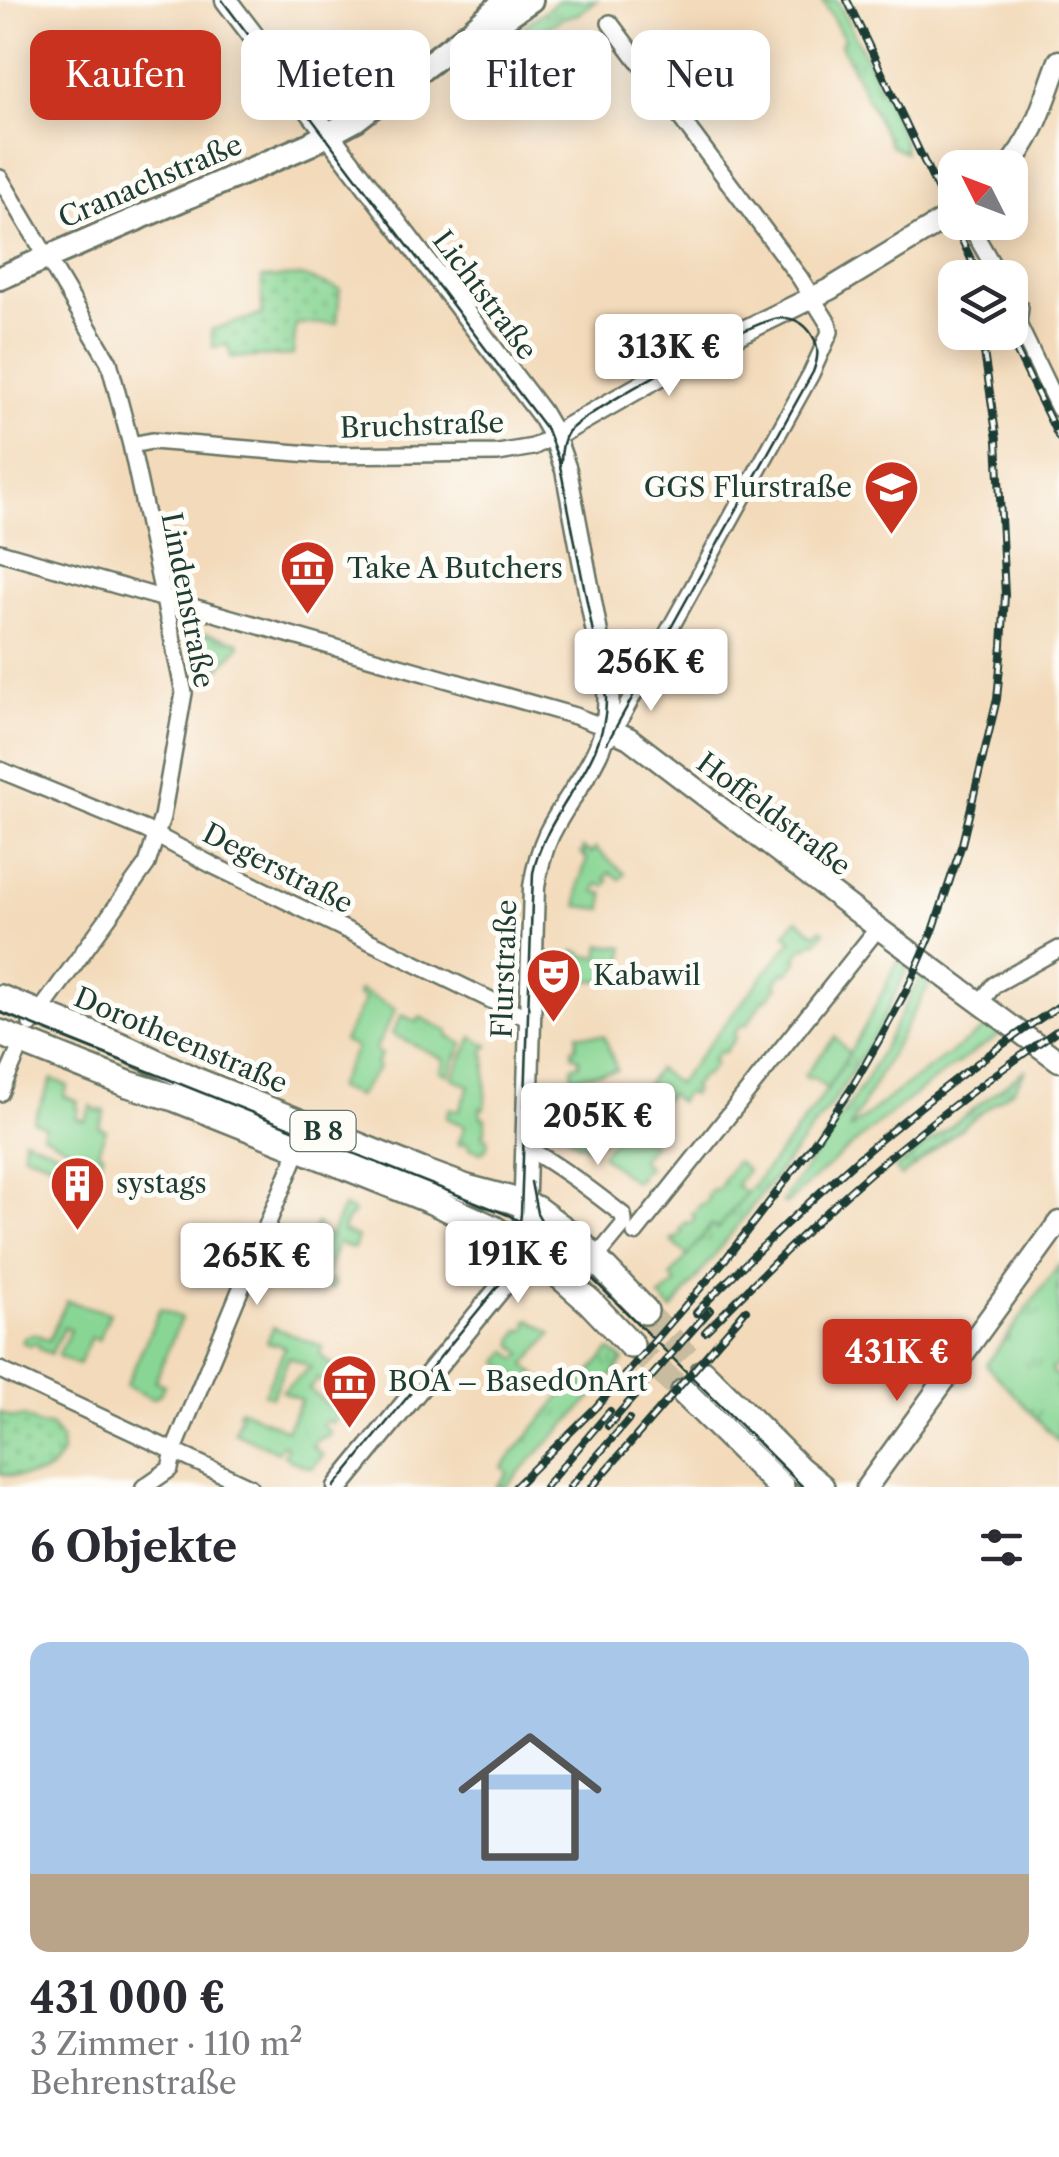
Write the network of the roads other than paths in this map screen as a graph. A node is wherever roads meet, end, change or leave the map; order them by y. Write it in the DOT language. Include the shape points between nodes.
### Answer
graph roads {
  1 [pos="226,0"];
  2 [pos="506,0"];
  3 [pos="531,0"];
  4 [pos="610,23"];
  5 [pos="472,30"];
  6 [pos="479,30"];
  7 [pos="450,48"];
  8 [pos="1059,61"];
  9 [pos="328,134"];
  10 [pos="1021,150"];
  11 [pos="0,178"];
  12 [pos="938,224"];
  13 [pos="48,257"];
  14 [pos="0,278"];
  15 [pos="812,298"];
  16 [pos="1028,344"];
  17 [pos="1059,408"];
  18 [pos="554,436"];
  19 [pos="131,445"];
  20 [pos="0,552"];
  21 [pos="166,600"];
  22 [pos="662,648"];
  23 [pos="601,650"];
  24 [pos="611,729"];
  25 [pos="0,770"];
  26 [pos="157,835"];
  27 [pos="878,928"];
  28 [pos="1059,949"];
  29 [pos="0,998"];
  30 [pos="980,1002"];
  31 [pos="0,1018"];
  32 [pos="530,1019"];
  33 [pos="23,1028"];
  34 [pos="1059,1060"];
  35 [pos="0,1093"];
  36 [pos="526,1147"];
  37 [pos="299,1148"];
  38 [pos="524,1203"];
  39 [pos="1059,1222"];
  40 [pos="633,1227"];
  41 [pos="522,1246"];
  42 [pos="596,1258"];
  43 [pos="645,1311"];
  44 [pos="631,1345"];
  45 [pos="0,1370"];
  46 [pos="703,1373"];
  47 [pos="684,1392"];
  48 [pos="174,1450"];
  49 [pos="144,1487"];
  50 [pos="250,1487"];
  51 [pos="338,1487"];
  52 [pos="781,1487"];
  53 [pos="822,1487"];
  54 [pos="866,1487"];
  1 -- 9 [label="street, Lichtstraße"];
  2 -- 5 [label="main road, Cranachstraße"];
  3 -- 6 [label="main road, Cranachstraße"];
  4 -- 15 [label="street, Flurstraße"];
  7 -- 9 [label="main road, Cranachstraße"];
  8 -- 10 [label="street"];
  9 -- 13 [label="main road, Cranachstraße"];
  9 -- 18 [label="street, Lichtstraße"];
  11 -- 13 [label="street, Lindenstraße"];
  12 -- 15 [label="street, Bruchstraße"];
  13 -- 14 [label="main road, Cranachstraße"];
  13 -- 19 [label="street, Lindenstraße" via="109,362"];
  15 -- 18 [label="street, Bruchstraße"];
  15 -- 22 [label="street, Flurstraße" via="830,326 826,344"];
  16 -- 17 [label="street"];
  18 -- 19 [label="street, Bruchstraße" via="527,449 479,454 323,456 152,441"];
  18 -- 23 [label="street, Lichtstraße"];
  19 -- 21 [label="street, Lindenstraße"];
  20 -- 21 [label="street, Hoffeldstraße"];
  21 -- 24 [label="street, Hoffeldstraße"];
  21 -- 26 [label="street, Lindenstraße" via="184,693"];
  22 -- 23 [label="street" via="616,656"];
  22 -- 24 [label="street, Flurstraße"];
  23 -- 24 [label="street, Lichtstraße"];
  24 -- 27 [label="street, Hoffeldstraße"];
  24 -- 32 [label="street, Flurstraße" via="539,860"];
  25 -- 26 [label="street, Degerstraße"];
  26 -- 32 [label="street, Degerstraße"];
  26 -- 33 [label="street, Lindenstraße" via="147,864"];
  27 -- 30 [label="street, Hoffeldstraße"];
  27 -- 40 [label="street"];
  28 -- 30 [label="street" via="994,985"];
  29 -- 33 [label="main road, Dorotheenstraße / B 8"];
  30 -- 34 [label="street, Hoffeldstraße"];
  31 -- 33 [label="main road"];
  32 -- 36 [label="street, Flurstraße"];
  33 -- 35 [label="street, Lindenstraße"];
  33 -- 37 [label="main road, Dorotheenstraße / B 8" via="128,1084"];
  33 -- 38 [label="main road, Dorotheenstraße / B 8" via="136,1052 409,1166"];
  36 -- 38 [label="street, Flurstraße"];
  36 -- 40 [label="street"];
  37 -- 41 [label="main road, Dorotheenstraße / B 8" via="465,1214"];
  37 -- 48 [label="street"];
  38 -- 41 [label="street, Flurstraße"];
  38 -- 42 [label="main road, Dorotheenstraße / B 8"];
  39 -- 54 [label="street"];
  40 -- 42 [label="street" via="624,1224"];
  41 -- 44 [label="main road, Dorotheenstraße / B 8"];
  41 -- 51 [label="street" via="511,1275"];
  42 -- 43 [label="main road, Dorotheenstraße / B 8"];
  45 -- 48 [label="street"];
  46 -- 53 [label="main road"];
  47 -- 52 [label="main road"];
  48 -- 49 [label="street" via="170,1469"];
  48 -- 50 [label="street"];
}
